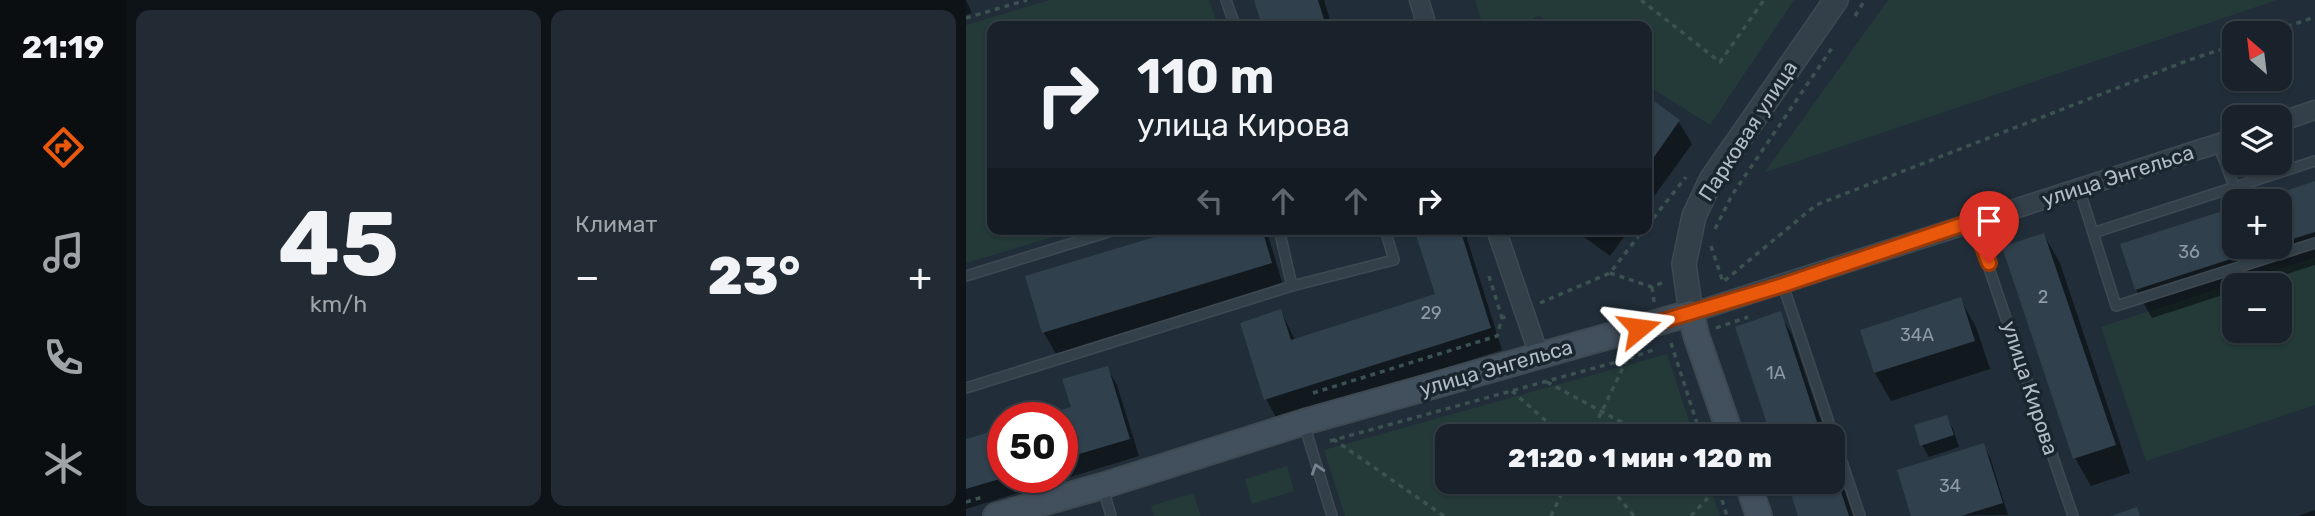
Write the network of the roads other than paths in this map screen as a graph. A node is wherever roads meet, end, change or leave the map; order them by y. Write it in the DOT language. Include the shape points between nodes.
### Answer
graph roads {
  1 [pos="1226,0"];
  2 [pos="1419,0"];
  3 [pos="1836,0"];
  4 [pos="1233,21"];
  5 [pos="1425,21"];
  6 [pos="2315,110"];
  7 [pos="2292,118"];
  8 [pos="2222,142"];
  9 [pos="2315,161"];
  10 [pos="2232,175"];
  11 [pos="2234,186"];
  12 [pos="2079,188"];
  13 [pos="1973,221"];
  14 [pos="2093,233"];
  15 [pos="1099,235"];
  16 [pos="1280,235"];
  17 [pos="1387,235"];
  18 [pos="1498,235"];
  19 [pos="2315,243"];
  20 [pos="966,276"];
  21 [pos="1783,285"];
  22 [pos="1292,286"];
  23 [pos="1694,324"];
  24 [pos="1539,355"];
  25 [pos="966,388"];
  26 [pos="1304,422"];
  27 [pos="1727,424"];
  28 [pos="1102,486"];
  29 [pos="1751,494"];
  30 [pos="996,516"];
  31 [pos="1111,516"];
  32 [pos="1332,516"];
  33 [pos="1759,516"];
  34 [pos="1860,516"];
  35 [pos="2073,516"];
  1 -- 4 [label="lane"];
  2 -- 5 [label="street"];
  3 -- 23 [label="street, Парковая улица" via="1711,180 1695,216 1684,264"];
  6 -- 7 [label="street"];
  8 -- 12 [label="street, улица Энгельса"];
  9 -- 11 [label="lane"];
  10 -- 11 [label="lane"];
  11 -- 14 [label="lane"];
  12 -- 13 [label="street, улица Энгельса"];
  12 -- 14 [label="lane"];
  13 -- 21 [label="street, улица Энгельса"];
  13 -- 35 [label="lane, улица Кирова"];
  14 -- 19 [label="lane" via="2116,306"];
  15 -- 20 [label="lane"];
  16 -- 22 [label="lane"];
  17 -- 22 [label="lane" via="1394,260"];
  18 -- 24 [label="street"];
  21 -- 23 [label="street, улица Энгельса"];
  21 -- 34 [label="lane"];
  22 -- 25 [label="lane"];
  23 -- 24 [label="main road, улица Энгельса"];
  23 -- 27 [label="main road"];
  24 -- 26 [label="main road, улица Энгельса"];
  26 -- 28 [label="main road, улица Энгельса"];
  32 -- 26 [label="lane, one-way"];
  28 -- 30 [label="main road, улица Энгельса"];
  28 -- 31 [label="lane"];
  29 -- 33 [label="main road"];
}
